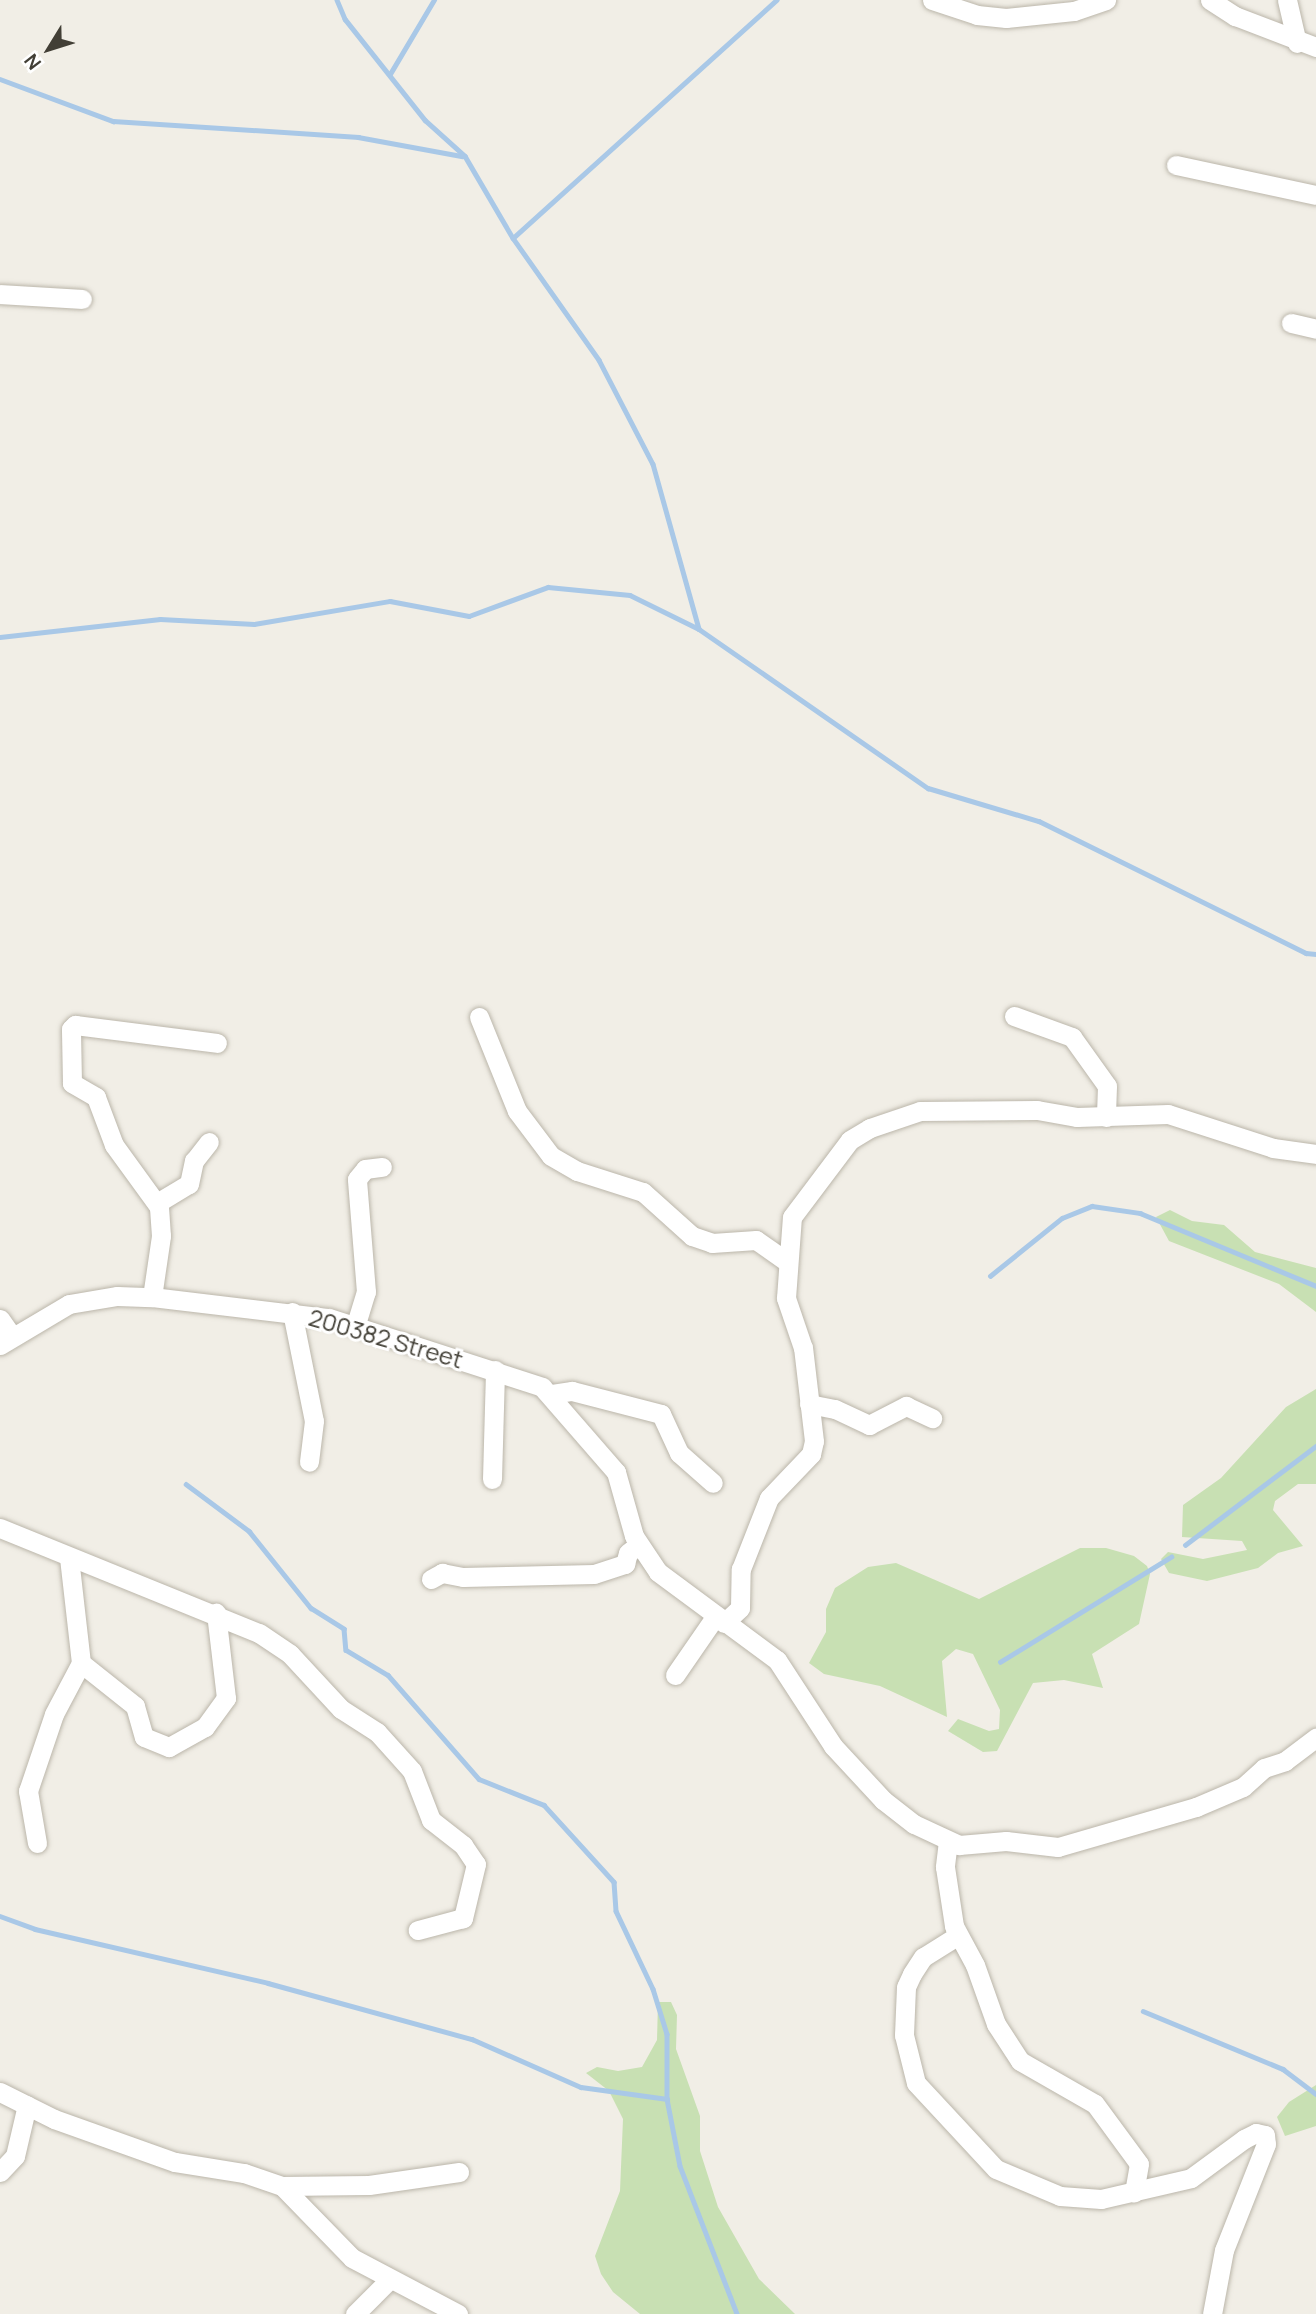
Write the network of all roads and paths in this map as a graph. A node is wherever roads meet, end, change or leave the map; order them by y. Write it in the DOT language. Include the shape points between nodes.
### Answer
graph roads {
  1 [pos="932,0"];
  2 [pos="1106,0"];
  3 [pos="1210,0"];
  4 [pos="1287,0"];
  5 [pos="1297,43"];
  6 [pos="1316,47"];
  7 [pos="1176,165"];
  8 [pos="1316,195"];
  9 [pos="0,295"];
  10 [pos="82,299"];
  11 [pos="1291,323"];
  12 [pos="1316,329"];
  13 [pos="1014,1016"];
  14 [pos="479,1017"];
  15 [pos="217,1043"];
  16 [pos="1106,1117"];
  17 [pos="209,1142"];
  18 [pos="1316,1154"];
  19 [pos="382,1167"];
  20 [pos="157,1203"];
  21 [pos="788,1262"];
  22 [pos="152,1297"];
  23 [pos="292,1311"];
  24 [pos="0,1320"];
  25 [pos="356,1324"];
  26 [pos="6,1340"];
  27 [pos="495,1370"];
  28 [pos="552,1394"];
  29 [pos="809,1404"];
  30 [pos="932,1418"];
  31 [pos="309,1462"];
  32 [pos="492,1479"];
  33 [pos="713,1483"];
  34 [pos="0,1528"];
  35 [pos="638,1545"];
  36 [pos="69,1558"];
  37 [pos="431,1579"];
  38 [pos="216,1614"];
  39 [pos="720,1620"];
  40 [pos="81,1663"];
  41 [pos="676,1675"];
  42 [pos="1316,1738"];
  43 [pos="948,1841"];
  44 [pos="37,1843"];
  45 [pos="418,1930"];
  46 [pos="957,1936"];
  47 [pos="0,2092"];
  48 [pos="27,2105"];
  49 [pos="0,2172"];
  50 [pos="459,2172"];
  51 [pos="282,2186"];
  52 [pos="1134,2193"];
  53 [pos="390,2279"];
  54 [pos="355,2314"];
  55 [pos="458,2314"];
  56 [pos="1213,2314"];
  1 -- 2 [label="street" via="976,15 1006,18 1074,11"];
  3 -- 5 [label="street"];
  4 -- 5 [label="street"];
  5 -- 6 [label="street"];
  7 -- 8 [label="street"];
  9 -- 10 [label="street"];
  11 -- 12 [label="street"];
  13 -- 16 [label="street" via="1072,1037 1107,1086"];
  14 -- 21 [label="street" via="517,1111 551,1156 577,1171 642,1192 692,1236 712,1243 756,1240"];
  15 -- 20 [label="street" via="75,1025 71,1029 72,1083 96,1097 114,1145"];
  16 -- 18 [label="street" via="1168,1114 1273,1147"];
  16 -- 21 [label="street" via="1037,1110 943,1109 905,1115 870,1128 843,1147 799,1204 792,1217"];
  17 -- 20 [label="street" via="194,1161 189,1184"];
  19 -- 25 [label="street" via="365,1169 357,1179 366,1292"];
  20 -- 22 [label="street" via="161,1236"];
  21 -- 29 [label="street" via="786,1298 803,1348"];
  22 -- 23 [label="street, 200382 Street"];
  22 -- 26 [label="street, 200382 Street" via="117,1296 69,1304"];
  23 -- 25 [label="street, 200382 Street"];
  23 -- 31 [label="street" via="314,1421"];
  24 -- 26 [label="street"];
  25 -- 27 [label="street, 200382 Street"];
  27 -- 28 [label="street, 200382 Street"];
  27 -- 32 [label="street"];
  28 -- 33 [label="street" via="572,1391 661,1414 679,1453"];
  28 -- 35 [label="street, 200382 Street" via="616,1472"];
  29 -- 30 [label="street" via="835,1409 869,1425 905,1406"];
  29 -- 39 [label="street" via="814,1441 811,1454 769,1498 741,1569 740,1608"];
  34 -- 36 [label="street"];
  35 -- 37 [label="street" via="628,1553 625,1564 594,1574 463,1577 442,1573"];
  35 -- 39 [label="street" via="658,1572"];
  36 -- 38 [label="street" via="81,1557"];
  36 -- 40 [label="street"];
  38 -- 40 [label="street" via="226,1698 205,1727 169,1747 144,1737 135,1706"];
  38 -- 45 [label="street" via="281,1646 341,1709 377,1732 412,1771 431,1820 463,1845 476,1864 460,1921"];
  39 -- 41 [label="street"];
  39 -- 43 [label="street" via="777,1660 833,1746 883,1800 914,1824"];
  40 -- 44 [label="street" via="54,1713 33,1773 28,1802"];
  42 -- 43 [label="street" via="1231,1793 1058,1847"];
  43 -- 46 [label="street" via="945,1867"];
  46 -- 52 [label="street" via="975,1965 1009,2048 1044,2078 1095,2104 1139,2164"];
  46 -- 52 [label="street" via="923,1957 906,1987 904,2035 916,2083 965,2141 1016,2181 1082,2200"];
  47 -- 48 [label="street"];
  48 -- 49 [label="street" via="15,2156"];
  48 -- 51 [label="street" via="175,2162 244,2173"];
  50 -- 51 [label="street" via="358,2186"];
  51 -- 53 [label="street" via="352,2258"];
  52 -- 56 [label="street" via="1191,2178 1244,2139 1256,2133 1265,2135 1266,2144 1224,2250"];
  53 -- 54 [label="street"];
  53 -- 55 [label="street"];
}
